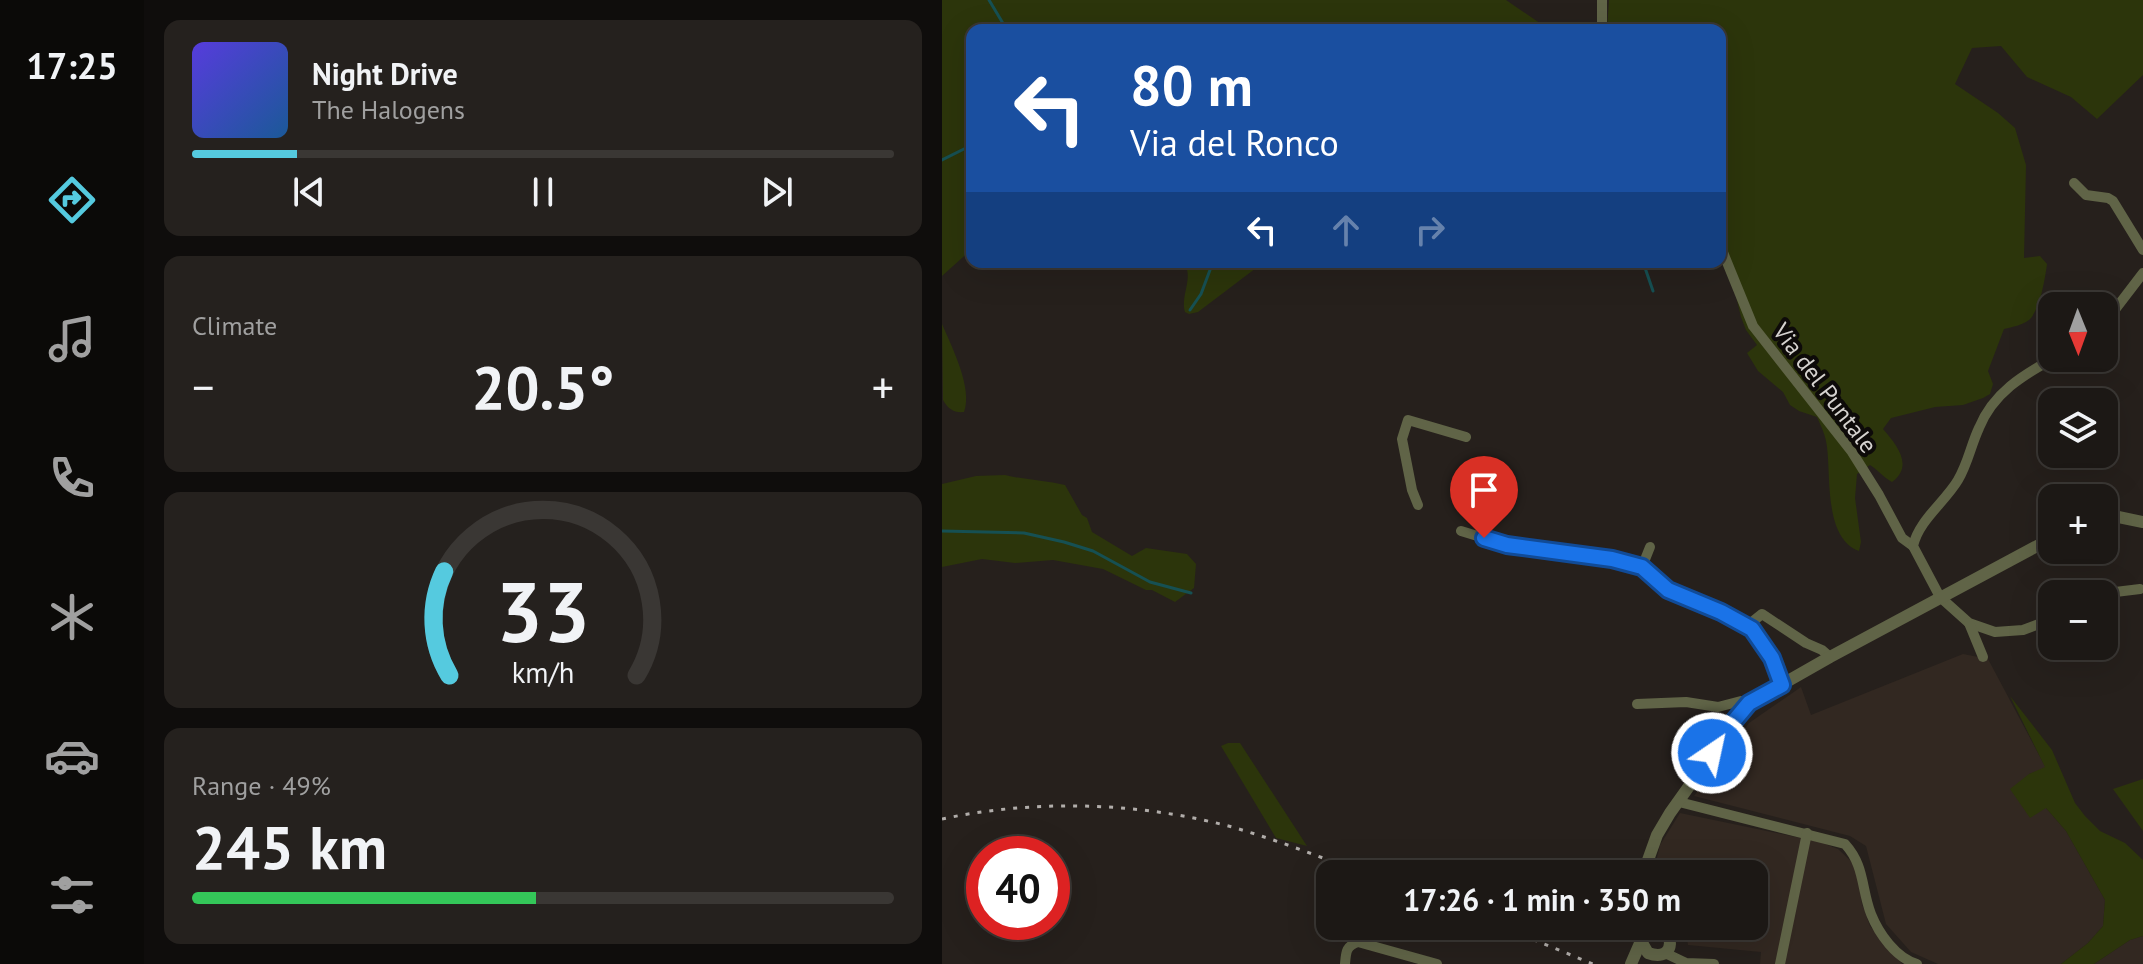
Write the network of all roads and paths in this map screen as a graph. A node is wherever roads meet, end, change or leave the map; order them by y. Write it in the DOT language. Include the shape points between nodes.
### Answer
graph roads {
  1 [pos="1602,0"];
  2 [pos="1602,24"];
  3 [pos="2074,183"];
  4 [pos="2143,250"];
  5 [pos="1726,260"];
  6 [pos="2143,273"];
  7 [pos="2118,306"];
  8 [pos="2038,368"];
  9 [pos="1466,437"];
  10 [pos="1418,505"];
  11 [pos="2118,517"];
  12 [pos="2143,522"];
  13 [pos="1461,531"];
  14 [pos="1913,546"];
  15 [pos="2038,546"];
  16 [pos="1650,547"];
  17 [pos="1642,567"];
  18 [pos="2140,589"];
  19 [pos="2118,592"];
  20 [pos="1940,597"];
  21 [pos="1969,623"];
  22 [pos="2038,624"];
  23 [pos="1747,626"];
  24 [pos="1830,657"];
  25 [pos="1983,657"];
  26 [pos="1782,685"];
  27 [pos="1749,703"];
  28 [pos="1637,704"];
  29 [pos="1679,802"];
  30 [pos="1807,833"];
  31 [pos="1648,860"];
  32 [pos="1642,940"];
  33 [pos="1645,940"];
  34 [pos="1659,956"];
  35 [pos="1699,962"];
  36 [pos="1779,963"];
  37 [pos="1345,964"];
  38 [pos="1437,964"];
  39 [pos="1631,964"];
  40 [pos="1638,964"];
  41 [pos="1714,964"];
  42 [pos="1917,964"];
  1 -- 2 [label="street"];
  3 -- 4 [label="street" via="2086,195 2113,201"];
  5 -- 14 [label="street, Via del Puntale" via="1753,326 1852,452 1902,538"];
  6 -- 7 [label="street"];
  8 -- 14 [label="street" via="2009,385 1988,408 1970,458 1918,530"];
  9 -- 10 [label="street" via="1408,420 1402,439"];
  11 -- 12 [label="street"];
  13 -- 17 [label="street" via="1507,545"];
  14 -- 20 [label="street, Via del Puntale"];
  15 -- 20 [label="street"];
  16 -- 17 [label="street"];
  17 -- 23 [label="street" via="1668,590"];
  18 -- 19 [label="street"];
  20 -- 21 [label="street"];
  20 -- 24 [label="street"];
  21 -- 22 [label="street" via="1995,632"];
  21 -- 25 [label="street"];
  23 -- 24 [label="street" via="1762,614"];
  23 -- 26 [label="street" via="1772,658"];
  24 -- 26 [label="street"];
  26 -- 27 [label="street"];
  27 -- 28 [label="street"];
  27 -- 29 [label="street"];
  29 -- 30 [label="street"];
  29 -- 31 [label="street"];
  30 -- 36 [label="street"];
  30 -- 42 [label="street" via="1845,844 1854,854 1871,915 1883,936"];
  32 -- 39 [label="street"];
  33 -- 34 [label="street" via="1644,950"];
  34 -- 35 [label="street"];
  34 -- 40 [label="street"];
  35 -- 41 [label="street"];
  37 -- 38 [label="street" via="1350,944 1358,942"];
}
